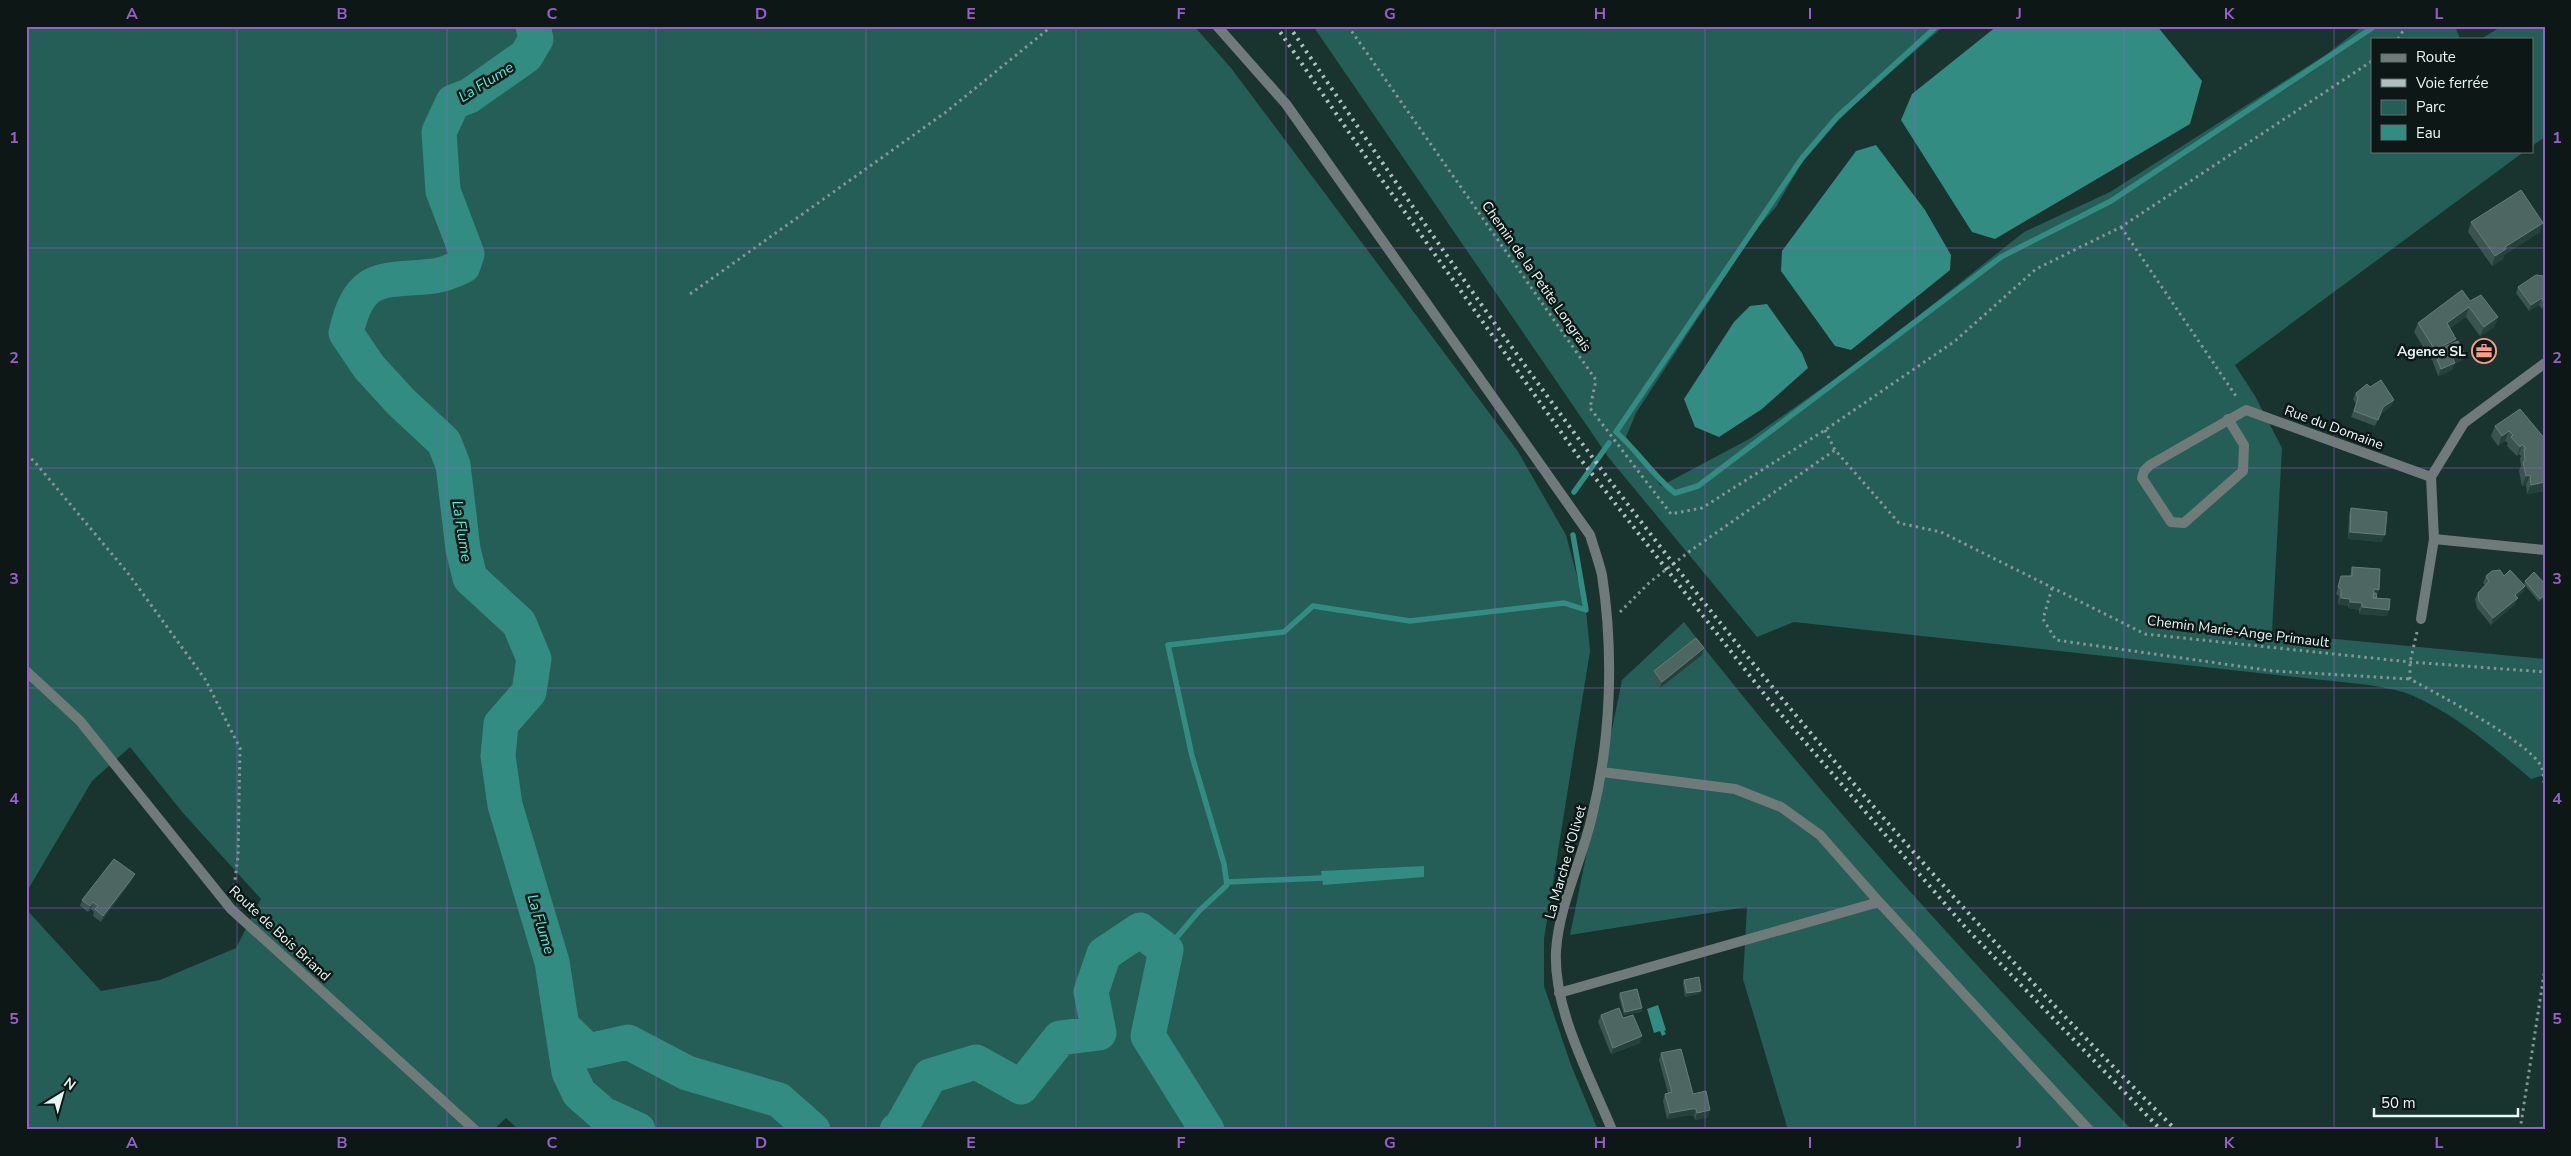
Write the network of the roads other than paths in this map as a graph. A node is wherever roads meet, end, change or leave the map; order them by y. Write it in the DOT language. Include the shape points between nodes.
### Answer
graph roads {
  1 [pos="1217,26"];
  2 [pos="2545,363"];
  3 [pos="2228,419"];
  4 [pos="2431,477"];
  5 [pos="2434,538"];
  6 [pos="2545,550"];
  7 [pos="2421,619"];
  8 [pos="26,672"];
  9 [pos="1602,772"];
  10 [pos="1878,902"];
  11 [pos="1559,993"];
  12 [pos="474,1130"];
  13 [pos="1612,1130"];
  14 [pos="2089,1130"];
  1 -- 9 [label="street, La Marche d'Olivet" via="1286,104 1590,535 1601,574 1606,622 1607,706"];
  2 -- 4 [label="street" via="2464,424"];
  3 -- 3 [label="street" via="2144,471 2142,478 2146,487 2171,522 2184,523 2244,471 2244,445"];
  3 -- 4 [label="street, Rue du Domaine" via="2246,410"];
  4 -- 5 [label="street"];
  5 -- 6 [label="street"];
  5 -- 7 [label="street"];
  8 -- 12 [label="street, Route de Bois Briand" via="80,721 231,909"];
  9 -- 10 [label="street" via="1735,789 1781,807 1820,835"];
  9 -- 11 [label="street, La Marche d'Olivet" via="1592,818 1564,908 1556,951"];
  10 -- 11 [label="street"];
  10 -- 14 [label="street"];
  11 -- 13 [label="street, La Marche d'Olivet"];
}
